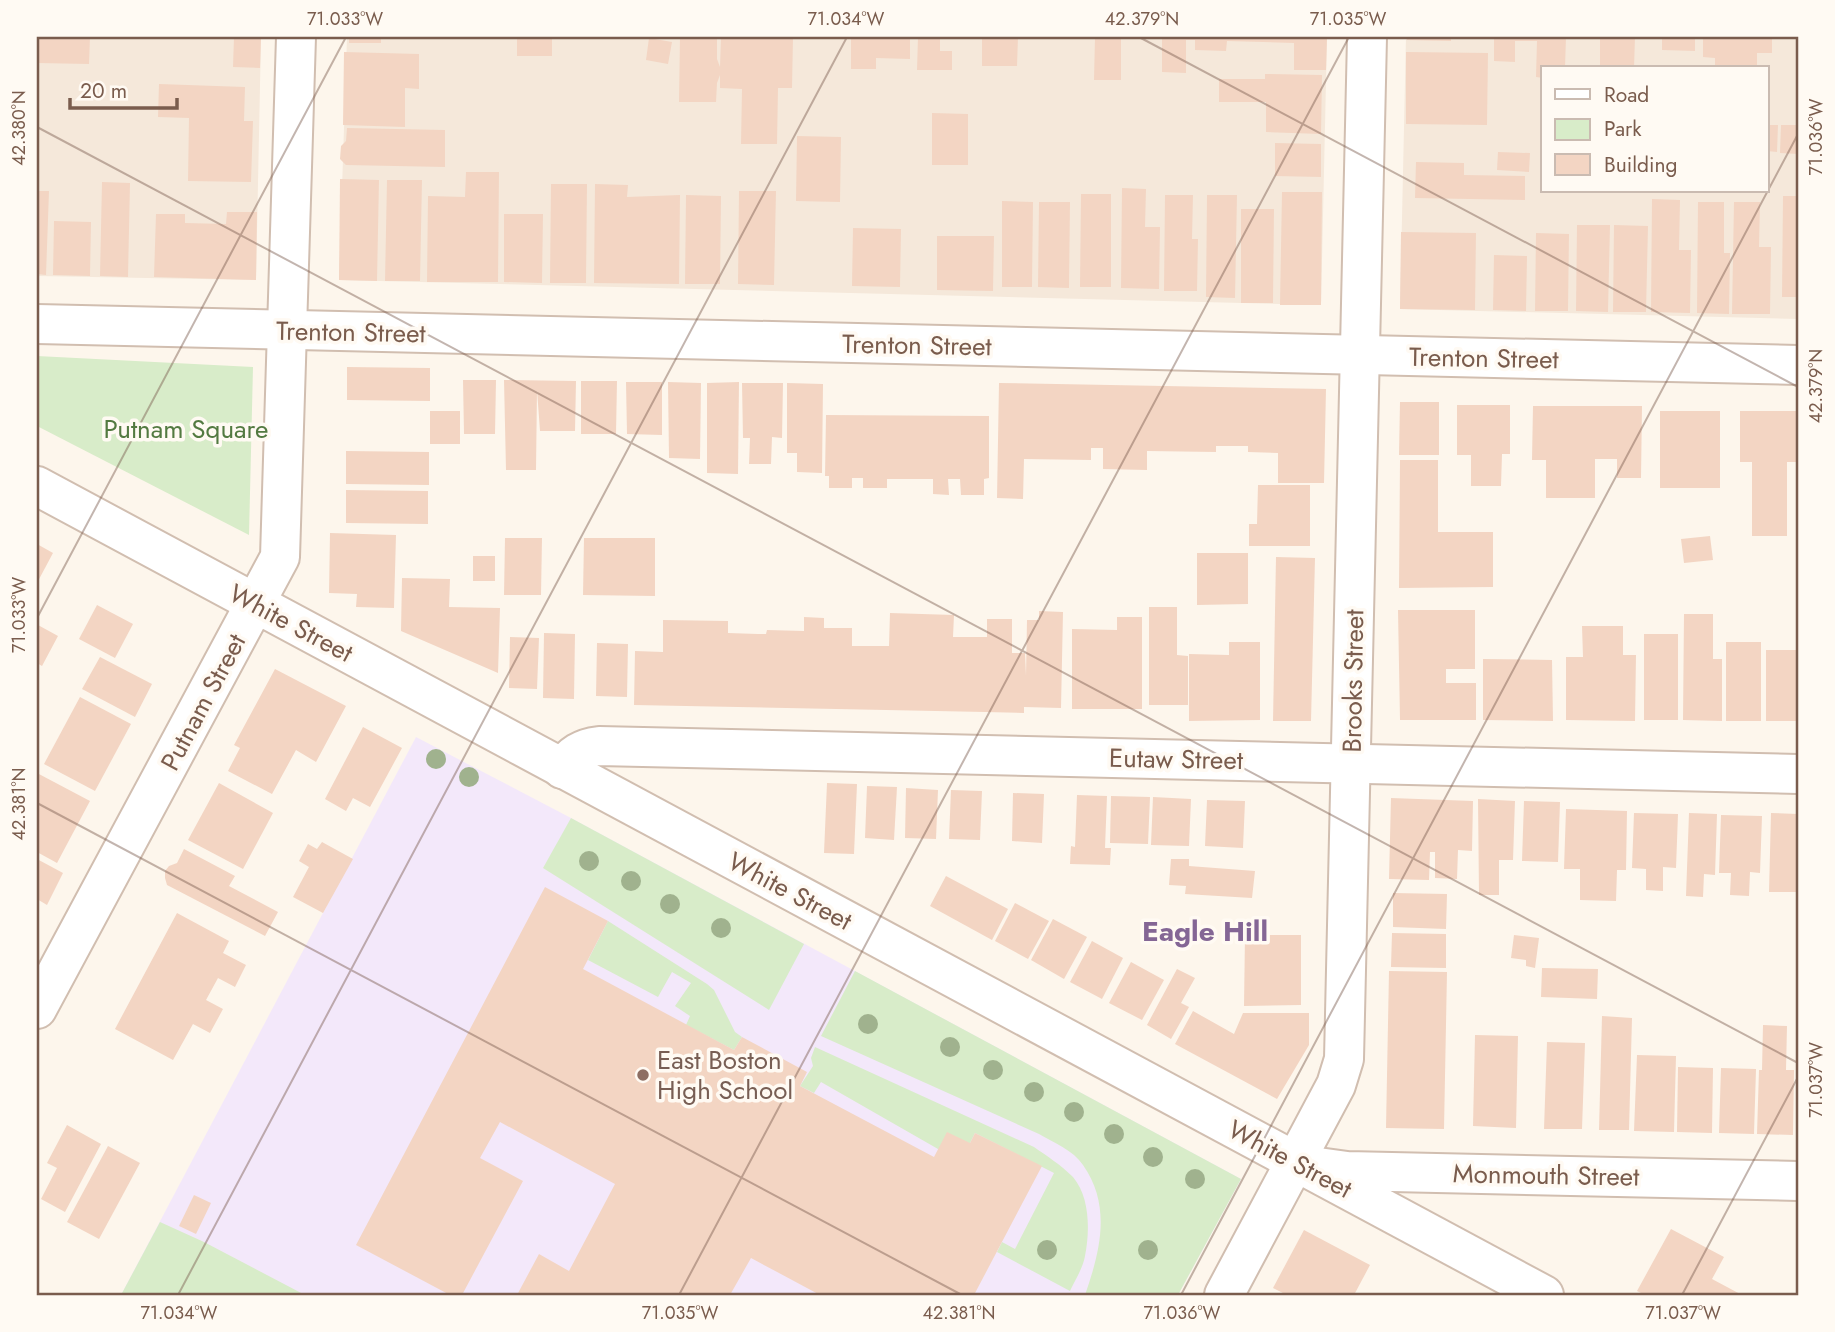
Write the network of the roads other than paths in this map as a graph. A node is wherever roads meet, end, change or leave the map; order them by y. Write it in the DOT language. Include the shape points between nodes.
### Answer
graph roads {
  1 [pos="296,37"];
  2 [pos="1367,37"];
  3 [pos="37,324"];
  4 [pos="287,330"];
  5 [pos="1360,356"];
  6 [pos="1798,365"];
  7 [pos="37,486"];
  8 [pos="256,604"];
  9 [pos="1351,764"];
  10 [pos="562,769"];
  11 [pos="1798,774"];
  12 [pos="37,1009"];
  13 [pos="1295,1162"];
  14 [pos="1798,1181"];
  15 [pos="1224,1295"];
  16 [pos="1544,1295"];
  1 -- 4 [label="street, Putnam Street"];
  2 -- 5 [label="street, Brooks Street"];
  3 -- 4 [label="street, Trenton Street"];
  4 -- 5 [label="street, Trenton Street"];
  4 -- 8 [label="street, Putnam Street" via="280,557"];
  5 -- 6 [label="street, Trenton Street"];
  5 -- 9 [label="street, Brooks Street"];
  7 -- 8 [label="street, White Street"];
  8 -- 10 [label="street, White Street"];
  8 -- 12 [label="street, Putnam Street"];
  9 -- 10 [label="street, Eutaw Street" via="599,747 578,751"];
  9 -- 11 [label="street, Eutaw Street"];
  9 -- 13 [label="street, Brooks Street" via="1344,1059 1336,1085"];
  10 -- 13 [label="street, White Street"];
  13 -- 14 [label="street, Monmouth Street" via="1347,1171"];
  13 -- 15 [label="street, Brooks Street"];
  13 -- 16 [label="street, White Street"];
}
